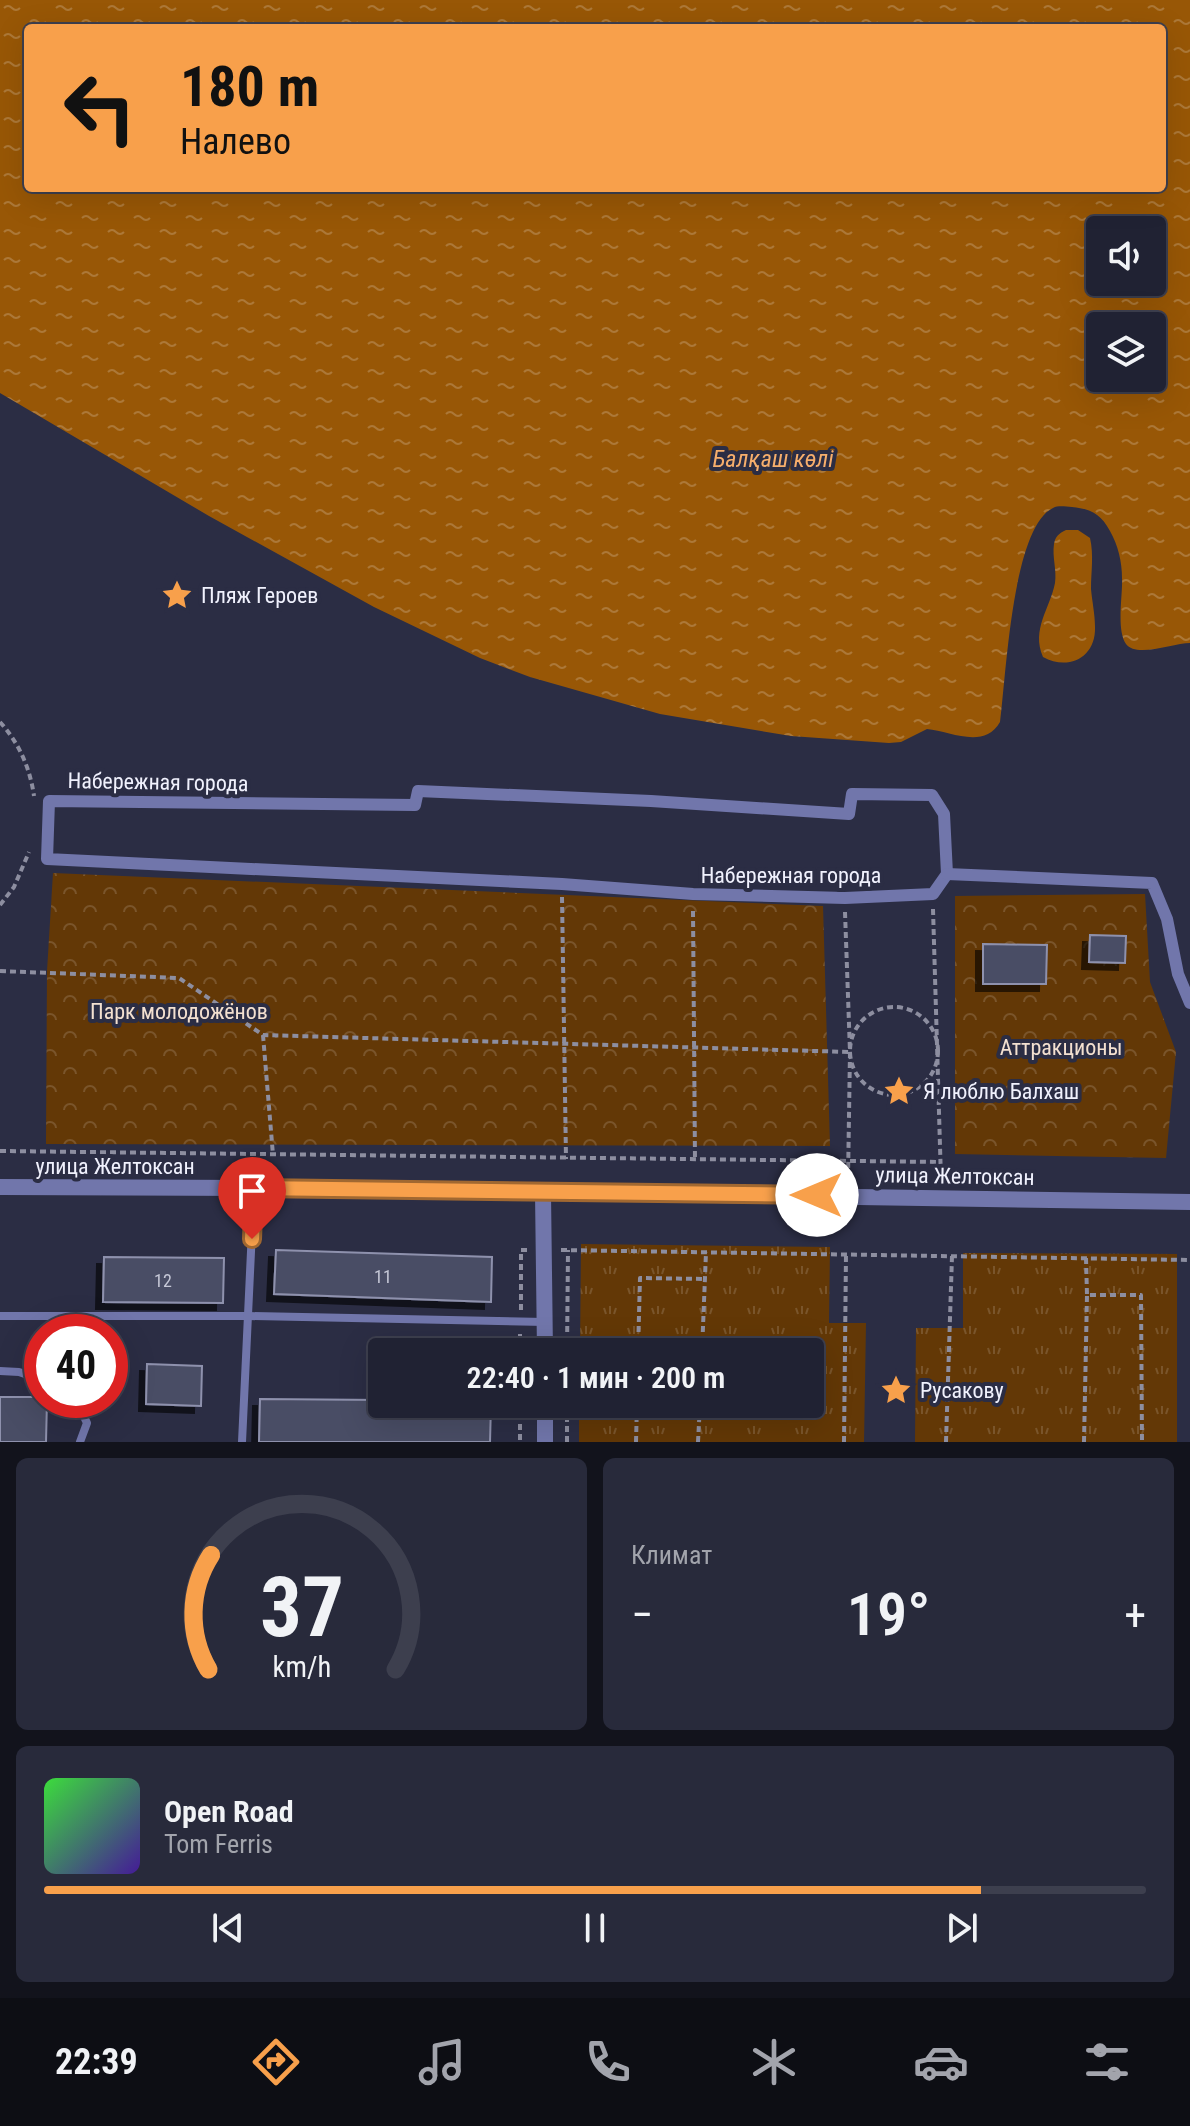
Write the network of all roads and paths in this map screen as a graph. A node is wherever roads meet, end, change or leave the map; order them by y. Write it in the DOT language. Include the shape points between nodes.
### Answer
graph roads {
  1 [pos="0,722"];
  2 [pos="35,805"];
  3 [pos="31,848"];
  4 [pos="947,874"];
  5 [pos="562,884"];
  6 [pos="693,894"];
  7 [pos="933,894"];
  8 [pos="845,898"];
  9 [pos="0,905"];
  10 [pos="0,971"];
  11 [pos="1190,1003"];
  12 [pos="263,1035"];
  13 [pos="564,1044"];
  14 [pos="693,1047"];
  15 [pos="939,1050"];
  16 [pos="850,1052"];
  17 [pos="0,1151"];
  18 [pos="273,1155"];
  19 [pos="566,1159"];
  20 [pos="695,1160"];
  21 [pos="849,1162"];
  22 [pos="941,1162"];
  23 [pos="0,1187"];
  24 [pos="254,1188"];
  25 [pos="543,1193"];
  26 [pos="847,1196"];
  27 [pos="941,1198"];
  28 [pos="1190,1202"];
  29 [pos="544,1249"];
  30 [pos="568,1250"];
  31 [pos="706,1252"];
  32 [pos="846,1254"];
  33 [pos="952,1256"];
  34 [pos="1086,1258"];
  35 [pos="1190,1260"];
  36 [pos="705,1279"];
  37 [pos="1087,1295"];
  38 [pos="0,1316"];
  39 [pos="248,1316"];
  40 [pos="520,1322"];
  41 [pos="545,1322"];
  42 [pos="520,1338"];
  43 [pos="545,1338"];
  44 [pos="567,1338"];
  45 [pos="638,1338"];
  46 [pos="703,1338"];
  47 [pos="0,1371"];
  48 [pos="24,1374"];
  49 [pos="85,1418"];
  50 [pos="520,1418"];
  51 [pos="545,1418"];
  52 [pos="567,1418"];
  53 [pos="637,1418"];
  54 [pos="699,1418"];
  55 [pos="80,1442"];
  56 [pos="242,1442"];
  57 [pos="520,1442"];
  58 [pos="545,1442"];
  59 [pos="567,1442"];
  60 [pos="636,1442"];
  61 [pos="698,1442"];
  62 [pos="844,1442"];
  63 [pos="946,1442"];
  64 [pos="1084,1442"];
  65 [pos="1142,1442"];
  1 -- 2 [label="path" via="26,763"];
  3 -- 9 [label="path"];
  4 -- 5 [label="street, Набережная города" via="944,814 932,795 852,794 849,814 418,791 415,805 49,801 47,859"];
  4 -- 7 [label="street"];
  4 -- 11 [label="street" via="1152,883"];
  5 -- 6 [label="street, Набережная города"];
  5 -- 13 [label="path"];
  6 -- 8 [label="street, Набережная города"];
  6 -- 14 [label="path"];
  7 -- 8 [label="street, Набережная города"];
  7 -- 15 [label="path"];
  8 -- 16 [label="path"];
  10 -- 12 [label="path" via="179,978"];
  12 -- 13 [label="path"];
  12 -- 18 [label="path"];
  13 -- 14 [label="path"];
  13 -- 19 [label="path"];
  14 -- 16 [label="path"];
  14 -- 20 [label="path"];
  15 -- 16 [label="path" via="926,1082 895,1095 864,1083"];
  15 -- 16 [label="path" via="925,1019 894,1007 863,1020"];
  15 -- 22 [label="path"];
  16 -- 21 [label="path"];
  17 -- 18 [label="path"];
  18 -- 19 [label="path"];
  19 -- 20 [label="path"];
  20 -- 21 [label="path"];
  21 -- 22 [label="path"];
  21 -- 26 [label="path"];
  22 -- 27 [label="path"];
  23 -- 24 [label="street, улица Желтоксан"];
  24 -- 25 [label="street, улица Желтоксан"];
  24 -- 39 [label="lane"];
  25 -- 26 [label="street, улица Желтоксан"];
  25 -- 29 [label="street"];
  26 -- 27 [label="street, улица Желтоксан"];
  27 -- 28 [label="street, улица Желтоксан"];
  29 -- 30 [label="path"];
  29 -- 40 [label="path" via="521,1250"];
  29 -- 41 [label="street"];
  30 -- 31 [label="path"];
  30 -- 44 [label="path"];
  31 -- 32 [label="path"];
  31 -- 36 [label="path"];
  32 -- 33 [label="path"];
  32 -- 62 [label="path"];
  33 -- 34 [label="path"];
  33 -- 63 [label="path"];
  34 -- 35 [label="path"];
  34 -- 37 [label="path"];
  36 -- 45 [label="path" via="640,1278"];
  36 -- 46 [label="path"];
  37 -- 64 [label="path"];
  37 -- 65 [label="path" via="1141,1295"];
  38 -- 39 [label="lane"];
  39 -- 40 [label="lane"];
  39 -- 56 [label="lane"];
  40 -- 41 [label="lane"];
  40 -- 42 [label="path"];
  41 -- 43 [label="street"];
  47 -- 48 [label="lane"];
  49 -- 55 [label="lane"];
  50 -- 57 [label="path"];
  51 -- 58 [label="street"];
  52 -- 59 [label="path"];
  53 -- 60 [label="path"];
  54 -- 61 [label="path"];
}
